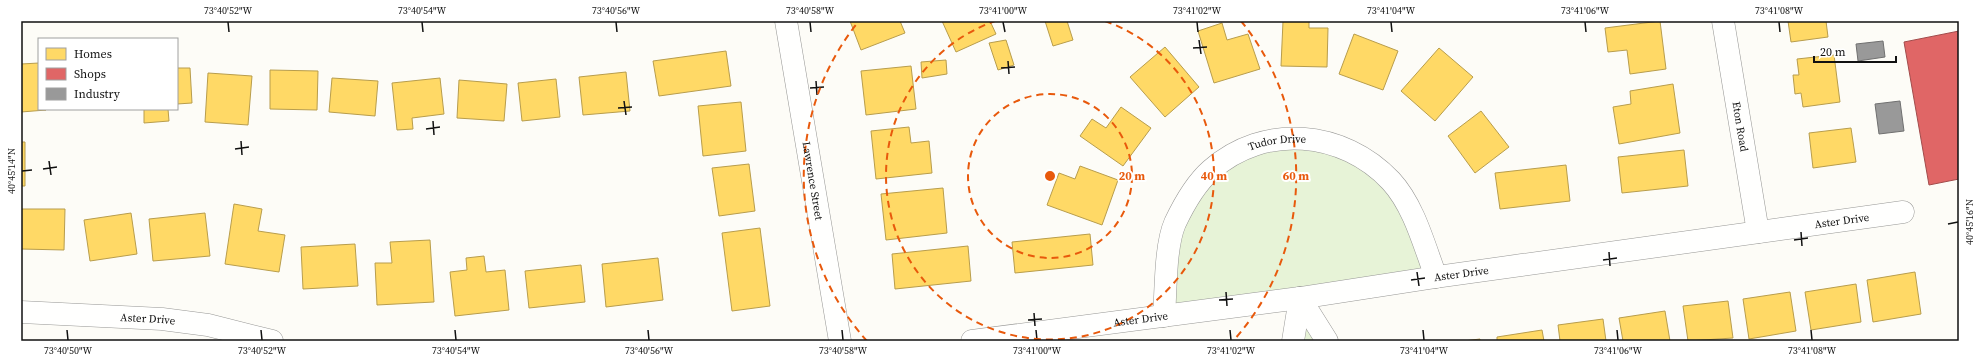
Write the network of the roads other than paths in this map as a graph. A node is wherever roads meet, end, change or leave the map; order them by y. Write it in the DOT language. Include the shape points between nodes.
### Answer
graph roads {
  1 [pos="786,21"];
  2 [pos="1723,21"];
  3 [pos="1903,212"];
  4 [pos="1758,232"];
  5 [pos="1436,277"];
  6 [pos="1300,298"];
  7 [pos="21,312"];
  8 [pos="1164,316"];
  9 [pos="272,341"];
  10 [pos="840,341"];
  11 [pos="972,341"];
  12 [pos="1293,341"];
  13 [pos="1327,341"];
  1 -- 10 [label="street, Lawrence Street"];
  2 -- 4 [label="street, Eton Road"];
  3 -- 4 [label="street, Aster Drive"];
  4 -- 5 [label="street, Aster Drive"];
  5 -- 6 [label="street, Aster Drive"];
  5 -- 8 [label="street, Tudor Drive" via="1410,209 1392,182 1372,165 1339,146 1303,138 1274,140 1245,148 1226,158 1210,171 1190,195 1175,224 1170,241"];
  6 -- 8 [label="street, Aster Drive"];
  6 -- 12 [label="street"];
  6 -- 13 [label="street"];
  7 -- 9 [label="street, Aster Drive" via="162,319 208,325"];
  8 -- 11 [label="street, Aster Drive"];
}
